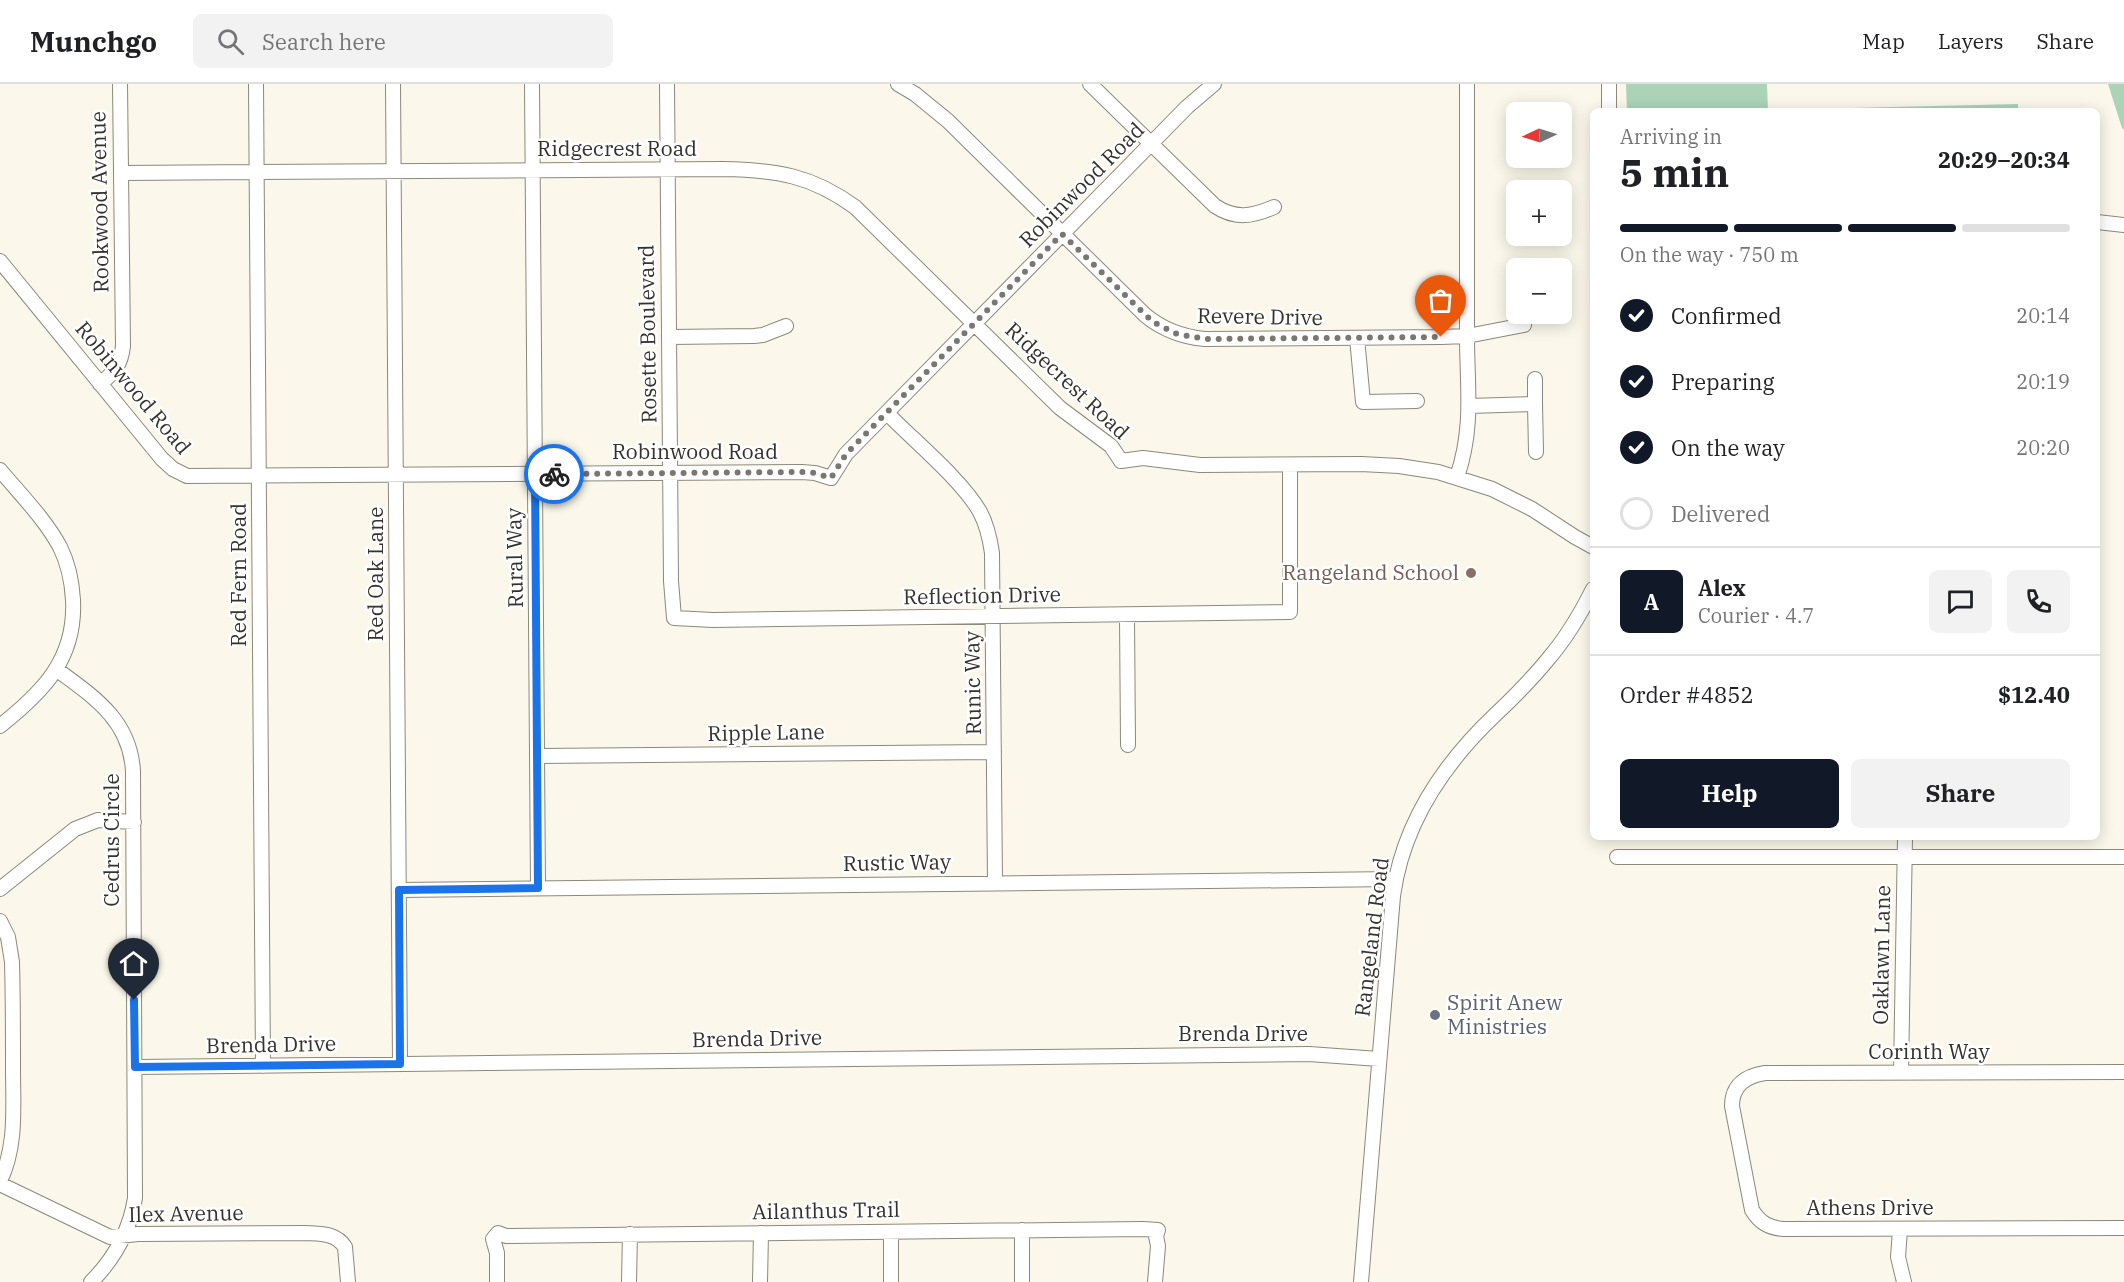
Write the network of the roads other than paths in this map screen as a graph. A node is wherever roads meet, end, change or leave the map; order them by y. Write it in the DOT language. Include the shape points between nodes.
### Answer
graph roads {
  1 [pos="120,84"];
  2 [pos="256,84"];
  3 [pos="393,84"];
  4 [pos="532,84"];
  5 [pos="666,84"];
  6 [pos="898,84"];
  7 [pos="1090,84"];
  8 [pos="1214,84"];
  9 [pos="1467,84"];
  10 [pos="1609,84"];
  11 [pos="1609,108"];
  12 [pos="1151,144"];
  13 [pos="667,169"];
  14 [pos="533,170"];
  15 [pos="394,171"];
  16 [pos="258,172"];
  17 [pos="121,173"];
  18 [pos="1274,207"];
  19 [pos="2100,222"];
  20 [pos="2124,225"];
  21 [pos="1062,234"];
  22 [pos="0,261"];
  23 [pos="974,323"];
  24 [pos="1524,324"];
  25 [pos="786,326"];
  26 [pos="1467,336"];
  27 [pos="669,337"];
  28 [pos="1357,338"];
  29 [pos="1535,379"];
  30 [pos="100,384"];
  31 [pos="1417,401"];
  32 [pos="1535,404"];
  33 [pos="1470,406"];
  34 [pos="887,413"];
  35 [pos="1536,452"];
  36 [pos="1290,465"];
  37 [pos="0,470"];
  38 [pos="670,473"];
  39 [pos="535,474"];
  40 [pos="396,476"];
  41 [pos="259,477"];
  42 [pos="1456,477"];
  43 [pos="1590,545"];
  44 [pos="1590,594"];
  45 [pos="1126,616"];
  46 [pos="993,617"];
  47 [pos="674,618"];
  48 [pos="56,669"];
  49 [pos="0,726"];
  50 [pos="1128,745"];
  51 [pos="994,752"];
  52 [pos="537,756"];
  53 [pos="134,822"];
  54 [pos="1905,840"];
  55 [pos="2124,856"];
  56 [pos="1617,857"];
  57 [pos="1905,857"];
  58 [pos="1396,879"];
  59 [pos="995,883"];
  60 [pos="538,888"];
  61 [pos="0,889"];
  62 [pos="399,890"];
  63 [pos="0,921"];
  64 [pos="1379,1059"];
  65 [pos="400,1064"];
  66 [pos="263,1066"];
  67 [pos="135,1067"];
  68 [pos="2124,1072"];
  69 [pos="1901,1073"];
  70 [pos="1739,1085"];
  71 [pos="0,1183"];
  72 [pos="2124,1228"];
  73 [pos="1022,1230"];
  74 [pos="1900,1230"];
  75 [pos="891,1232"];
  76 [pos="761,1233"];
  77 [pos="630,1234"];
  78 [pos="123,1236"];
  79 [pos="91,1282"];
  80 [pos="348,1282"];
  81 [pos="497,1282"];
  82 [pos="629,1282"];
  83 [pos="760,1282"];
  84 [pos="891,1282"];
  85 [pos="1022,1282"];
  86 [pos="1155,1282"];
  87 [pos="1361,1282"];
  88 [pos="1904,1282"];
  1 -- 17 [label="street, Rookwood Avenue"];
  2 -- 16 [label="street, Red Fern Road"];
  3 -- 15 [label="street, Red Oak Lane"];
  4 -- 14 [label="street, Rural Way"];
  5 -- 13 [label="street, Rosette Boulevard"];
  6 -- 21 [label="street, Revere Drive" via="948,121"];
  7 -- 12 [label="street"];
  8 -- 12 [label="street, Robinwood Road"];
  9 -- 26 [label="street"];
  10 -- 11 [label="street"];
  12 -- 18 [label="street" via="1221,210 1248,216"];
  12 -- 21 [label="street, Robinwood Road"];
  13 -- 14 [label="street, Ridgecrest Road"];
  13 -- 23 [label="street, Ridgecrest Road" via="772,171 826,188 855,207"];
  13 -- 27 [label="street, Rosette Boulevard"];
  14 -- 15 [label="street, Ridgecrest Road"];
  14 -- 39 [label="street, Rural Way"];
  15 -- 16 [label="street, Ridgecrest Road"];
  15 -- 40 [label="street, Red Oak Lane"];
  16 -- 17 [label="street, Ridgecrest Road"];
  16 -- 41 [label="street, Red Fern Road"];
  17 -- 30 [label="street, Rookwood Avenue" via="122,357 116,370"];
  19 -- 20 [label="street"];
  21 -- 23 [label="street, Robinwood Road"];
  21 -- 28 [label="street, Revere Drive" via="1145,315 1177,334 1205,339"];
  22 -- 30 [label="street, Robinwood Road"];
  23 -- 34 [label="street, Robinwood Road"];
  23 -- 36 [label="street, Ridgecrest Road" via="1060,408 1112,446 1121,461 1143,458 1200,465"];
  24 -- 26 [label="street, Revere Drive"];
  25 -- 27 [label="street" via="754,336"];
  26 -- 28 [label="street, Revere Drive"];
  26 -- 33 [label="street"];
  27 -- 38 [label="street, Rosette Boulevard"];
  28 -- 31 [label="street" via="1363,402"];
  29 -- 32 [label="street"];
  30 -- 41 [label="street, Robinwood Road" via="162,459 180,474"];
  32 -- 33 [label="street"];
  32 -- 35 [label="street"];
  33 -- 42 [label="street" via="1467,443"];
  34 -- 38 [label="street, Robinwood Road" via="846,454 831,478 802,472"];
  34 -- 46 [label="street, Runic Way" via="941,466 981,513 992,553"];
  36 -- 42 [label="street, Ridgecrest Road" via="1399,466"];
  36 -- 45 [label="street, Reflection Drive" via="1290,612"];
  37 -- 48 [label="street" via="54,537 65,559 73,592 73,621 67,648"];
  38 -- 39 [label="street, Robinwood Road"];
  38 -- 47 [label="street, Rosette Boulevard"];
  39 -- 40 [label="street, Robinwood Road"];
  39 -- 52 [label="street, Rural Way"];
  40 -- 41 [label="street, Robinwood Road"];
  40 -- 62 [label="street, Red Oak Lane"];
  41 -- 66 [label="street, Red Fern Road"];
  42 -- 43 [label="street, Ridgecrest Road" via="1532,509"];
  44 -- 58 [label="street, Rangeland Road" via="1549,658 1465,746 1432,787 1408,836"];
  45 -- 46 [label="street, Reflection Drive"];
  45 -- 50 [label="street"];
  46 -- 47 [label="street, Reflection Drive"];
  46 -- 51 [label="street, Runic Way"];
  48 -- 49 [label="street" via="35,697"];
  48 -- 53 [label="street, Cedrus Circle" via="93,697 124,733 132,758"];
  51 -- 52 [label="street, Ripple Lane"];
  51 -- 59 [label="street, Runic Way"];
  52 -- 60 [label="street, Rural Way"];
  53 -- 61 [label="street" via="98,820 75,829"];
  53 -- 67 [label="street, Cedrus Circle"];
  54 -- 57 [label="street, Oaklawn Lane"];
  55 -- 57 [label="street"];
  56 -- 57 [label="street"];
  57 -- 69 [label="street, Oaklawn Lane"];
  58 -- 59 [label="street, Rustic Way"];
  58 -- 64 [label="street, Rangeland Road"];
  59 -- 60 [label="street, Rustic Way"];
  60 -- 62 [label="street, Rustic Way"];
  62 -- 65 [label="street, Red Oak Lane"];
  63 -- 71 [label="street" via="8,937 12,962 13,1119 11,1146"];
  64 -- 65 [label="street, Brenda Drive" via="1297,1054"];
  64 -- 87 [label="street, Rangeland Road"];
  65 -- 66 [label="street, Brenda Drive"];
  66 -- 67 [label="street, Brenda Drive"];
  67 -- 78 [label="street, Cedrus Circle" via="135,1198 132,1218"];
  68 -- 69 [label="street, Corinth Way"];
  69 -- 70 [label="street, Corinth Way" via="1765,1073 1750,1076"];
  70 -- 74 [label="street, Athens Drive" via="1732,1106 1752,1210 1762,1222 1784,1229"];
  71 -- 78 [label="street, Ilex Avenue" via="110,1237"];
  72 -- 74 [label="street, Athens Drive"];
  73 -- 75 [label="street, Ailanthus Trail"];
  73 -- 85 [label="street"];
  73 -- 86 [label="street, Ailanthus Trail" via="1158,1230"];
  74 -- 88 [label="street" via="1898,1257"];
  75 -- 76 [label="street, Ailanthus Trail"];
  75 -- 84 [label="street"];
  76 -- 77 [label="street, Ailanthus Trail"];
  76 -- 83 [label="street"];
  77 -- 81 [label="street, Ailanthus Trail" via="495,1234"];
  77 -- 82 [label="street"];
  78 -- 79 [label="street, Cedrus Circle" via="108,1263"];
  78 -- 80 [label="street, Ilex Avenue" via="326,1235 345,1247"];
}
